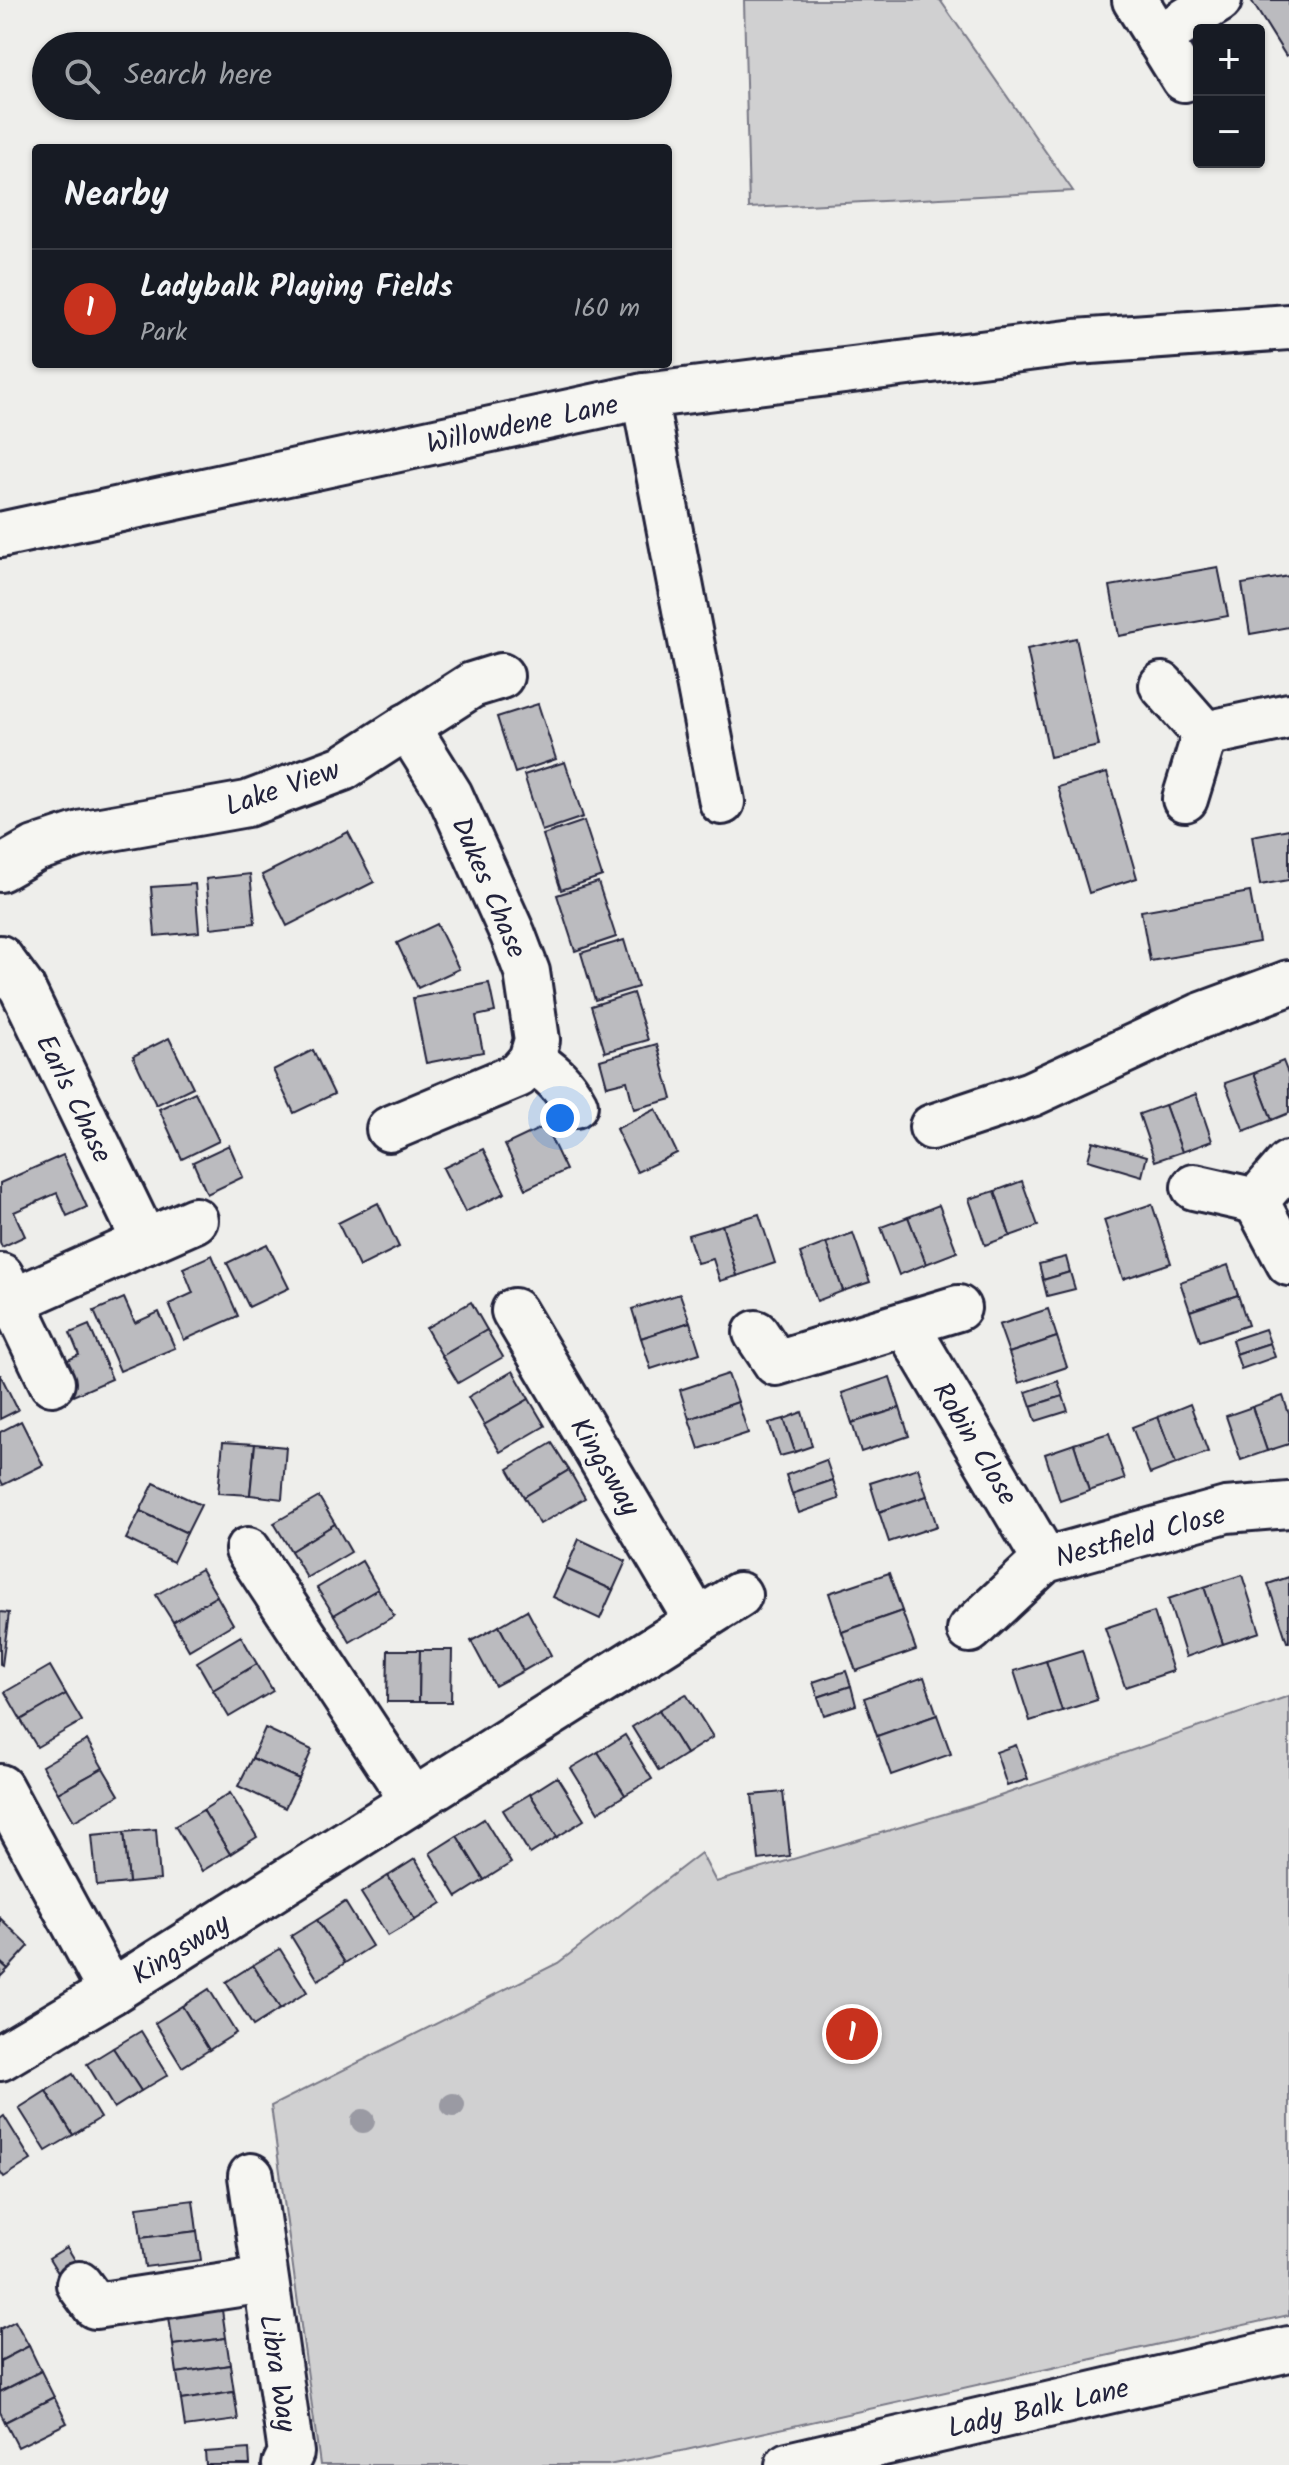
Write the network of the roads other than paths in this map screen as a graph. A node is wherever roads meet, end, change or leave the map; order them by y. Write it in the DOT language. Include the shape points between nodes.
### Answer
graph roads {
  1 [pos="1135,0"];
  2 [pos="1219,0"];
  3 [pos="1158,38"];
  4 [pos="1184,79"];
  5 [pos="1289,327"];
  6 [pos="644,396"];
  7 [pos="0,535"];
  8 [pos="501,676"];
  9 [pos="1162,685"];
  10 [pos="1289,716"];
  11 [pos="407,726"];
  12 [pos="1205,734"];
  13 [pos="1185,799"];
  14 [pos="722,802"];
  15 [pos="0,869"];
  16 [pos="0,958"];
  17 [pos="1289,983"];
  18 [pos="531,1060"];
  19 [pos="575,1105"];
  20 [pos="932,1127"];
  21 [pos="389,1129"];
  22 [pos="1288,1164"];
  23 [pos="1194,1187"];
  24 [pos="1256,1201"];
  25 [pos="195,1220"];
  26 [pos="145,1242"];
  27 [pos="1289,1263"];
  28 [pos="7,1288"];
  29 [pos="958,1308"];
  30 [pos="514,1311"];
  31 [pos="906,1325"];
  32 [pos="766,1348"];
  33 [pos="52,1383"];
  34 [pos="1289,1505"];
  35 [pos="248,1550"];
  36 [pos="1045,1560"];
  37 [pos="739,1595"];
  38 [pos="697,1621"];
  39 [pos="970,1630"];
  40 [pos="0,1787"];
  41 [pos="413,1801"];
  42 [pos="111,1992"];
  43 [pos="0,2058"];
  44 [pos="251,2176"];
  45 [pos="265,2280"];
  46 [pos="79,2284"];
  47 [pos="1289,2349"];
  48 [pos="285,2465"];
  49 [pos="788,2465"];
  1 -- 3 [label="street"];
  2 -- 3 [label="street"];
  3 -- 4 [label="street"];
  5 -- 6 [label="street, Willowdene Lane" via="1076,342"];
  6 -- 7 [label="street, Willowdene Lane"];
  6 -- 14 [label="street"];
  8 -- 11 [label="street, Lake View" via="472,685"];
  9 -- 12 [label="street"];
  10 -- 12 [label="street"];
  11 -- 15 [label="street, Lake View" via="343,768 247,804 84,833 35,849"];
  11 -- 18 [label="street, Dukes Chase" via="450,795 527,972 537,1040"];
  12 -- 13 [label="street"];
  16 -- 26 [label="street, Earls Chase" via="22,988"];
  17 -- 20 [label="street" via="1200,1016 1031,1094"];
  18 -- 19 [label="street" via="566,1088"];
  18 -- 21 [label="street" via="518,1075"];
  22 -- 24 [label="street"];
  23 -- 24 [label="street"];
  24 -- 27 [label="street"];
  25 -- 26 [label="street"];
  26 -- 28 [label="street"];
  28 -- 33 [label="street"];
  29 -- 31 [label="street"];
  30 -- 38 [label="street, Kingsway"];
  31 -- 32 [label="street"];
  31 -- 36 [label="street, Robin Close"];
  34 -- 36 [label="street, Nestfield Close" via="1226,1510"];
  35 -- 41 [label="street"];
  36 -- 39 [label="street, Nestfield Close"];
  37 -- 38 [label="street, Kingsway"];
  38 -- 41 [label="street, Kingsway"];
  40 -- 42 [label="street, Kingsway"];
  41 -- 42 [label="street, Kingsway"];
  42 -- 43 [label="street, Kingsway"];
  44 -- 45 [label="street, Libra Way"];
  45 -- 46 [label="street, Libra Way" via="95,2306"];
  45 -- 48 [label="street, Libra Way" via="291,2453"];
  47 -- 49 [label="street, Lady Balk Lane"];
}
